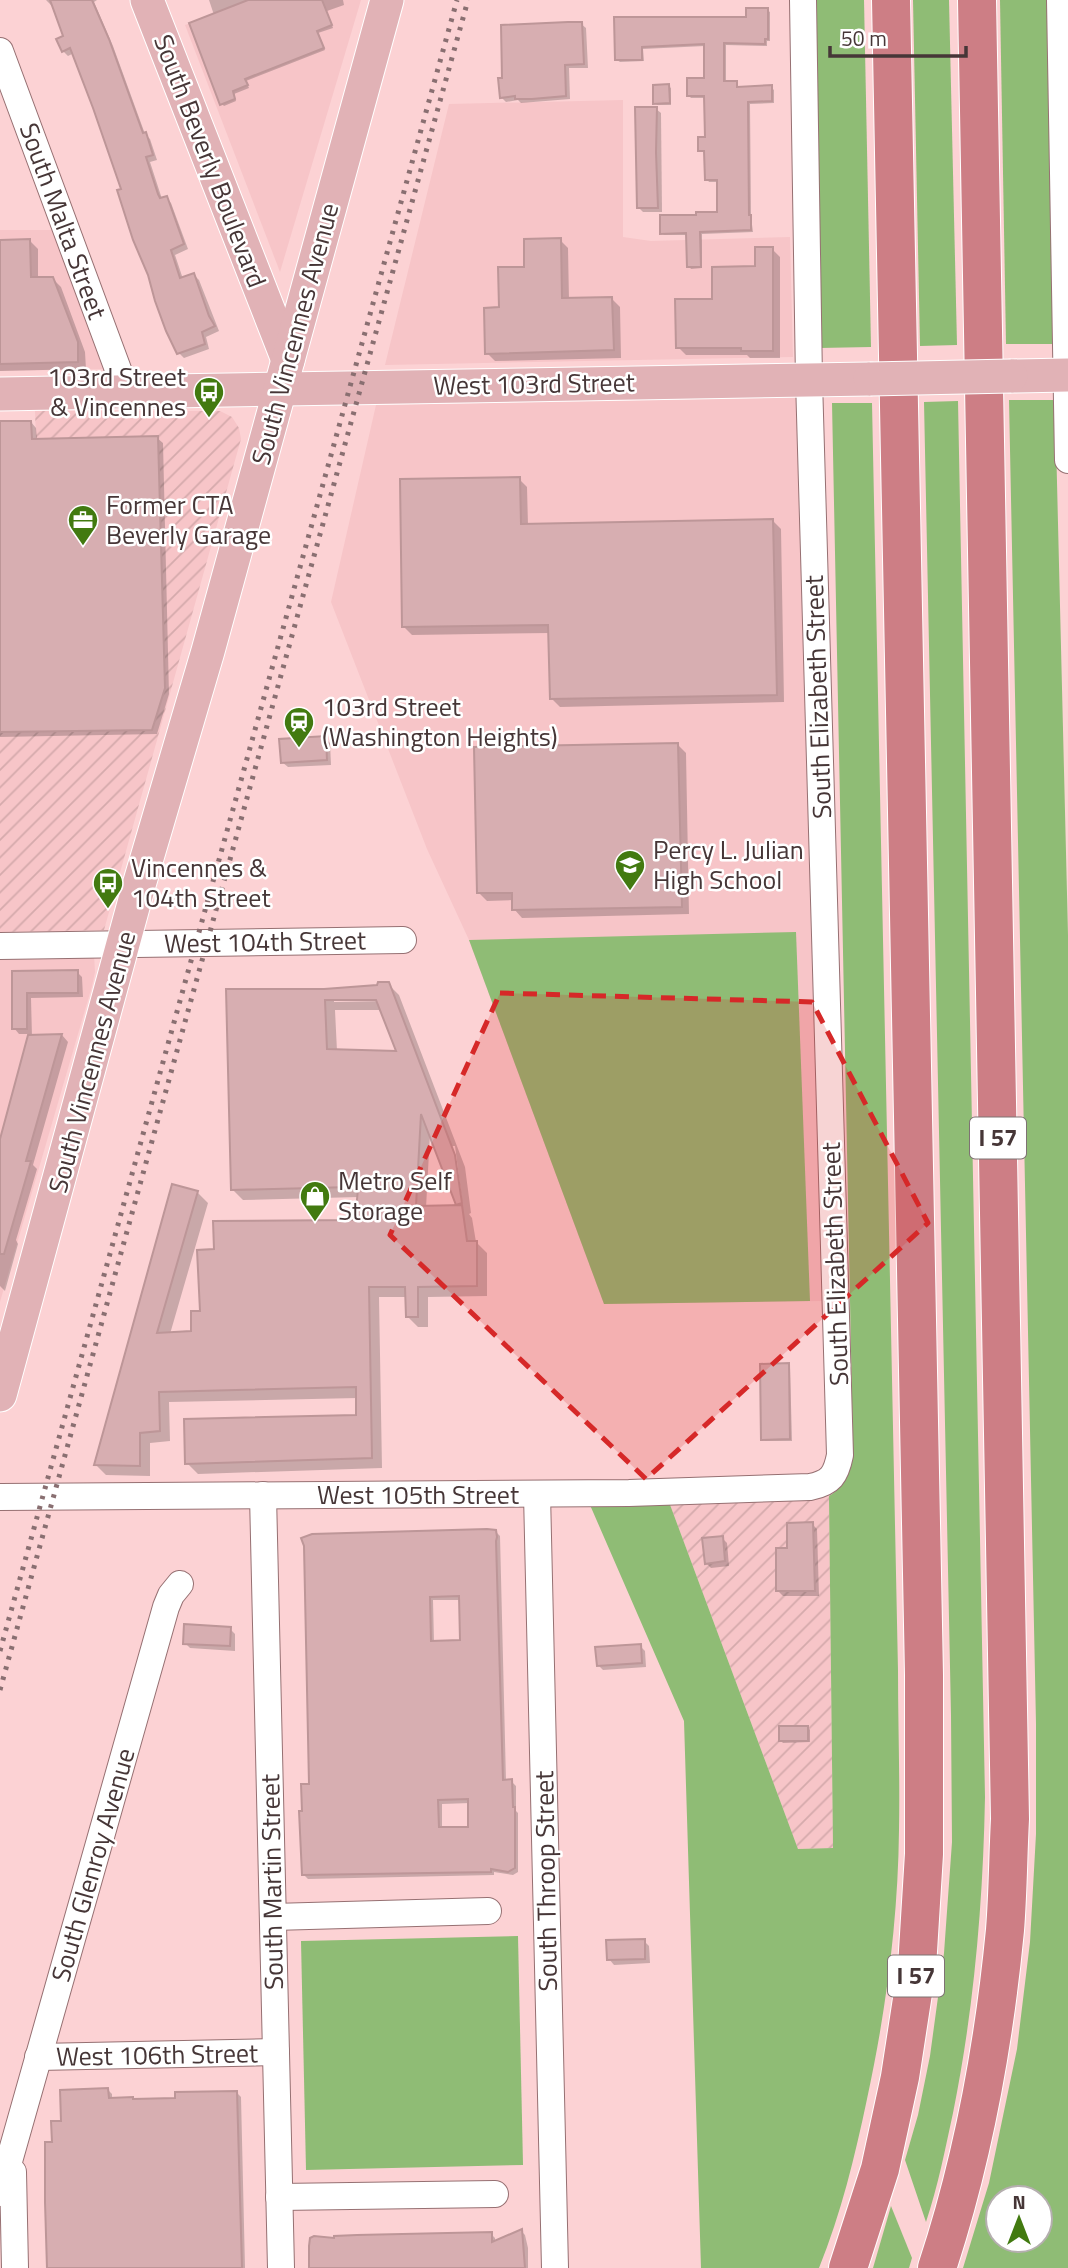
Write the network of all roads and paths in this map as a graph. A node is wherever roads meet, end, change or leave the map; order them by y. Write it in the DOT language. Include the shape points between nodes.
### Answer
graph roads {
  1 [pos="147,0"];
  2 [pos="387,0"];
  3 [pos="803,0"];
  4 [pos="891,0"];
  5 [pos="977,0"];
  6 [pos="1060,0"];
  7 [pos="0,51"];
  8 [pos="284,374"];
  9 [pos="1067,375"];
  10 [pos="809,380"];
  11 [pos="126,391"];
  12 [pos="0,394"];
  13 [pos="1068,460"];
  14 [pos="403,940"];
  15 [pos="123,943"];
  16 [pos="0,946"];
  17 [pos="0,1395"];
  18 [pos="833,1477"];
  19 [pos="537,1494"];
  20 [pos="263,1496"];
  21 [pos="0,1497"];
  22 [pos="180,1584"];
  23 [pos="488,1912"];
  24 [pos="273,1917"];
  25 [pos="276,2052"];
  26 [pos="38,2057"];
  27 [pos="12,2150"];
  28 [pos="0,2193"];
  29 [pos="495,2194"];
  30 [pos="279,2197"];
  31 [pos="15,2268"];
  32 [pos="281,2268"];
  33 [pos="555,2268"];
  34 [pos="848,2268"];
  35 [pos="937,2268"];
  1 -- 8 [label="main road, South Beverly Boulevard"];
  2 -- 8 [label="main road, South Vincennes Avenue"];
  3 -- 10 [label="street, South Elizabeth Street"];
  4 -- 34 [label="highway, I 57" via="924,1854 917,1967 900,2077 880,2169"];
  5 -- 35 [label="highway, I 57" via="1010,1819 1005,1928 993,2032 974,2129"];
  6 -- 9 [label="street"];
  7 -- 11 [label="street, South Malta Street"];
  8 -- 10 [label="main road, West 103rd Street"];
  8 -- 11 [label="main road, West 103rd Street"];
  8 -- 15 [label="main road, South Vincennes Avenue"];
  9 -- 10 [label="main road, West 103rd Street, bridge"];
  9 -- 13 [label="street"];
  10 -- 18 [label="street, South Elizabeth Street" via="840,1455"];
  11 -- 12 [label="main road, West 103rd Street"];
  14 -- 15 [label="street, West 104th Street"];
  15 -- 16 [label="street, West 104th Street"];
  15 -- 17 [label="main road, South Vincennes Avenue"];
  18 -- 19 [label="street, West 105th Street" via="810,1487"];
  19 -- 20 [label="street, West 105th Street"];
  19 -- 33 [label="street, South Throop Street"];
  20 -- 21 [label="street, West 105th Street"];
  20 -- 24 [label="street, South Martin Street"];
  22 -- 26 [label="street, South Glenroy Avenue" via="166,1607"];
  23 -- 24 [label="street"];
  24 -- 25 [label="street, South Martin Street"];
  25 -- 26 [label="street, West 106th Street"];
  25 -- 30 [label="street, South Martin Street"];
  26 -- 27 [label="street, South Glenroy Avenue"];
  27 -- 28 [label="street, South Glenroy Avenue"];
  27 -- 31 [label="street, South Glenroy Avenue"];
  29 -- 30 [label="street"];
  30 -- 32 [label="street, South Martin Street"];
}
